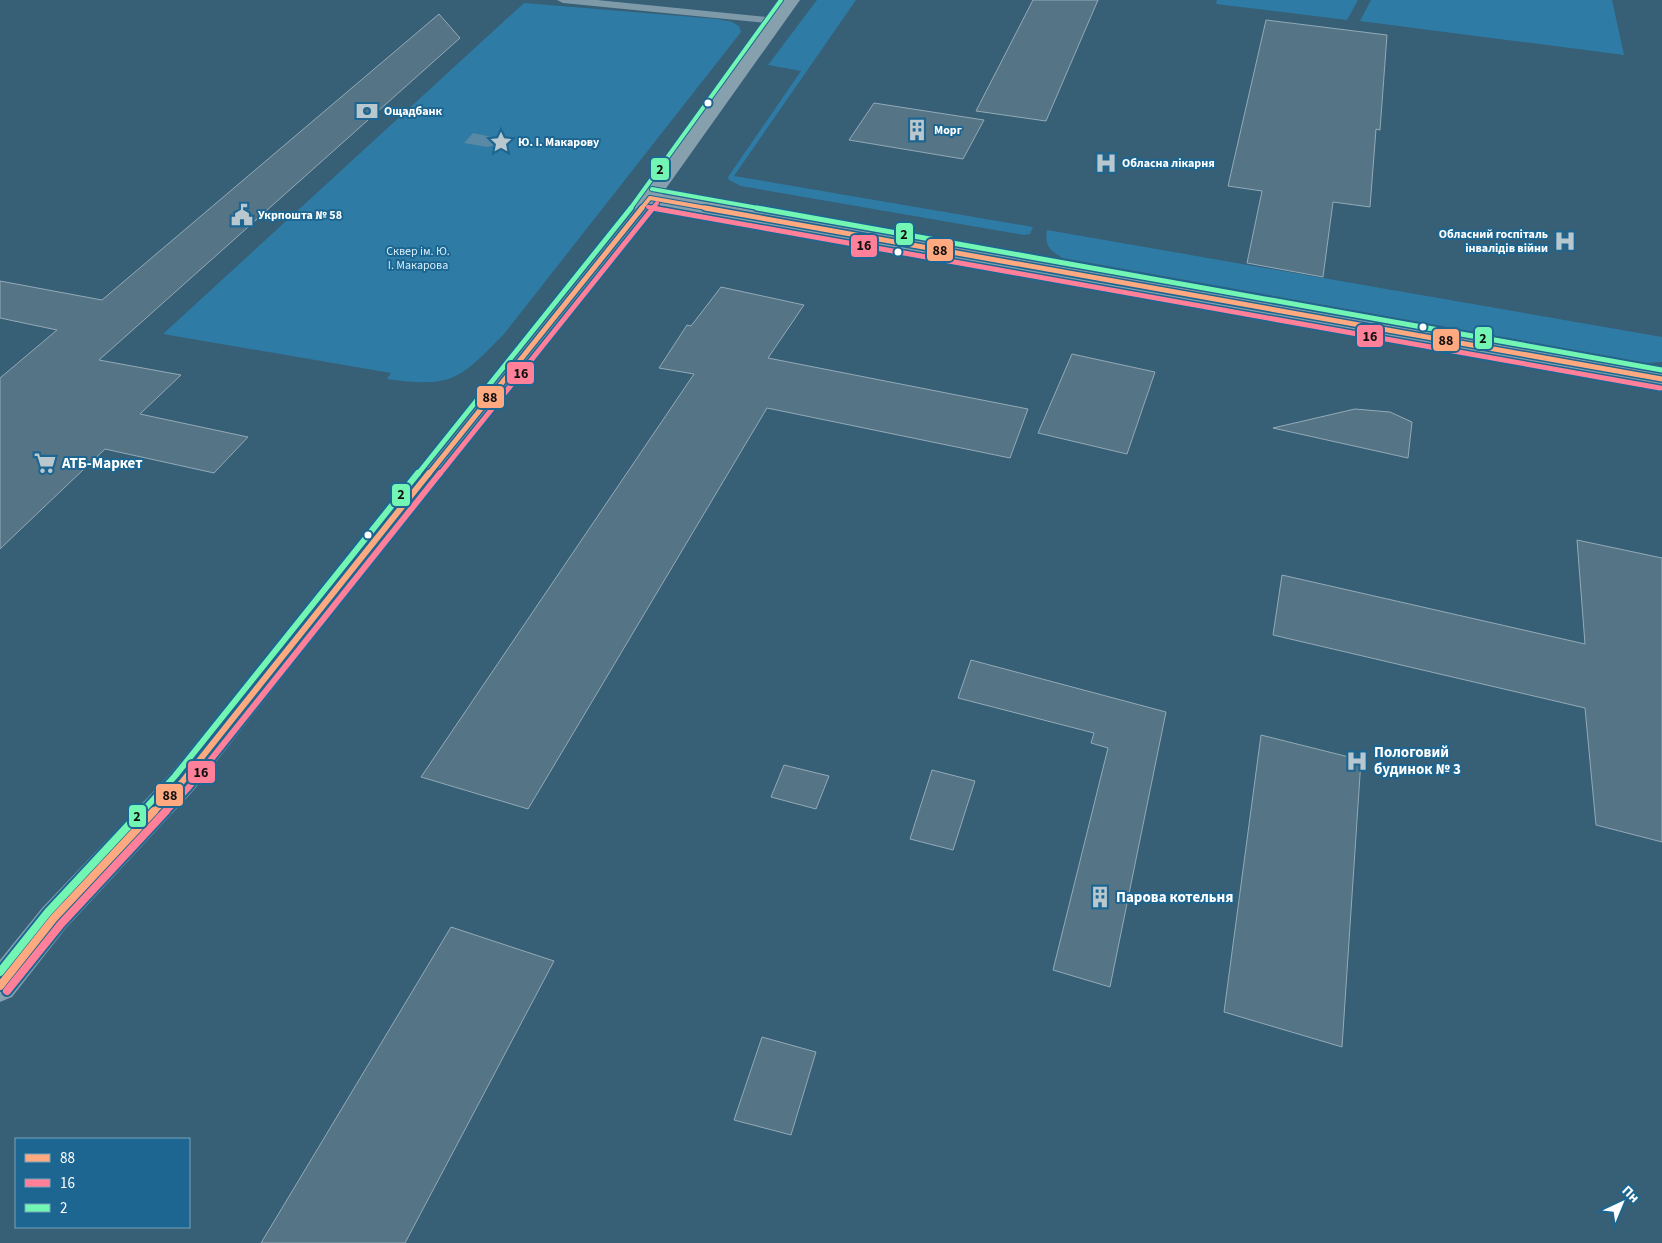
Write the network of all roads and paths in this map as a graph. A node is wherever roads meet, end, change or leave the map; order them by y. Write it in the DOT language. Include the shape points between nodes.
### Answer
graph roads {
  1 [pos="563,0"];
  2 [pos="792,0"];
  3 [pos="776,21"];
  4 [pos="650,198"];
  5 [pos="1662,379"];
  6 [pos="0,986"];
  1 -- 3 [label="lane"];
  2 -- 3 [label="street"];
  3 -- 4 [label="street"];
  4 -- 5 [label="street"];
  4 -- 6 [label="street" via="182,782 54,918"];
}
